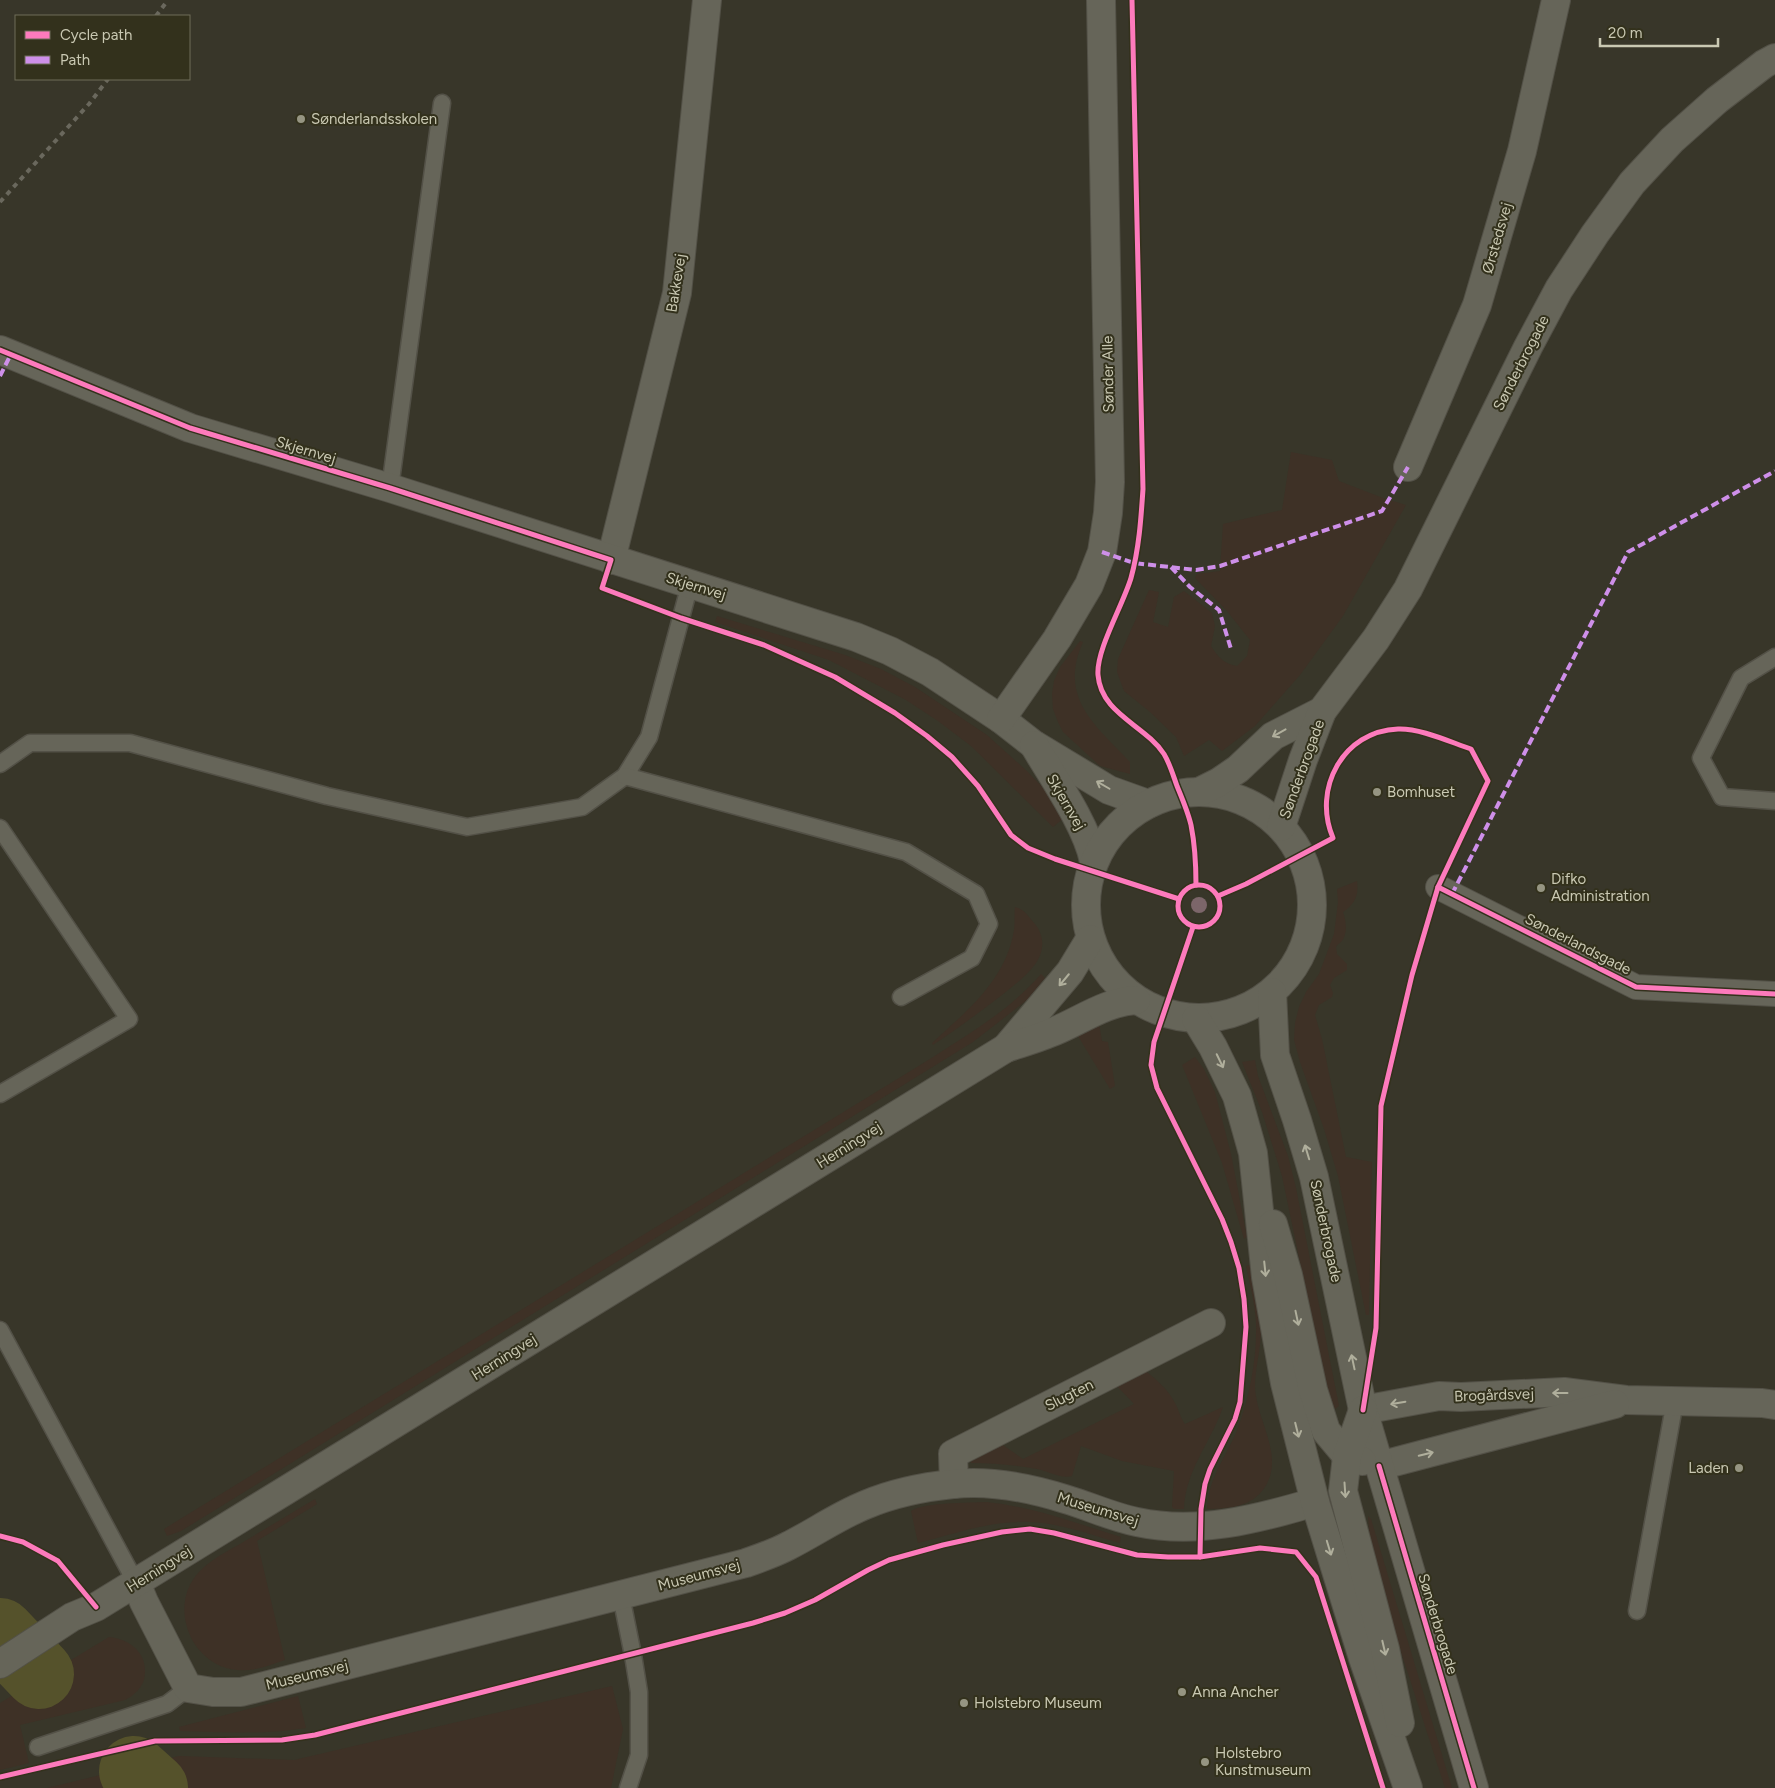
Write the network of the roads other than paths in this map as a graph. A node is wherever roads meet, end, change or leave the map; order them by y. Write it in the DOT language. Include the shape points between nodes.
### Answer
graph roads {
  1 [pos="707,0"];
  2 [pos="1101,0"];
  3 [pos="1556,0"];
  4 [pos="1775,58"];
  5 [pos="442,103"];
  6 [pos="0,350"];
  7 [pos="1408,467"];
  8 [pos="390,488"];
  9 [pos="611,560"];
  10 [pos="690,584"];
  11 [pos="1775,657"];
  12 [pos="1322,711"];
  13 [pos="1001,719"];
  14 [pos="1033,744"];
  15 [pos="0,764"];
  16 [pos="625,776"];
  17 [pos="1213,789"];
  18 [pos="1775,801"];
  19 [pos="1148,804"];
  20 [pos="1281,827"];
  21 [pos="0,828"];
  22 [pos="1095,847"];
  23 [pos="1438,887"];
  24 [pos="1088,927"];
  25 [pos="1272,992"];
  26 [pos="1775,994"];
  27 [pos="901,997"];
  28 [pos="1128,997"];
  29 [pos="1196,1019"];
  30 [pos="1006,1048"];
  31 [pos="0,1094"];
  32 [pos="1252,1153"];
  33 [pos="1211,1322"];
  34 [pos="0,1330"];
  35 [pos="1626,1400"];
  36 [pos="1675,1401"];
  37 [pos="1775,1405"];
  38 [pos="1363,1410"];
  39 [pos="1347,1456"];
  40 [pos="1379,1466"];
  41 [pos="954,1484"];
  42 [pos="1315,1502"];
  43 [pos="136,1583"];
  44 [pos="621,1596"];
  45 [pos="1637,1611"];
  46 [pos="0,1664"];
  47 [pos="188,1688"];
  48 [pos="38,1747"];
  49 [pos="628,1788"];
  50 [pos="1408,1788"];
  51 [pos="1414,1788"];
  52 [pos="1474,1788"];
  1 -- 9 [label="street, Bakkevej" via="677,293"];
  2 -- 13 [label="street, Sønder Alle" via="1110,472 1108,513 1102,552 1089,585"];
  3 -- 7 [label="street, Ørstedsvej" via="1522,152 1478,305"];
  4 -- 12 [label="street, Sønderbrogade" via="1717,100 1672,140 1632,183 1594,234 1533,338 1408,589 1376,639"];
  5 -- 8 [label="lane"];
  6 -- 8 [label="street, Skjernvej" via="190,428"];
  8 -- 9 [label="street, Skjernvej"];
  9 -- 10 [label="street, Skjernvej"];
  10 -- 13 [label="street, Skjernvej" via="890,651 930,672"];
  10 -- 16 [label="lane" via="649,737"];
  11 -- 18 [label="lane" via="1741,678 1701,758 1722,797"];
  12 -- 17 [label="street, Sønderbrogade, one-way" via="1273,736"];
  12 -- 20 [label="street, Sønderbrogade"];
  13 -- 14 [label="street, Skjernvej"];
  19 -- 14 [label="street, Skjernvej, one-way" via="1110,790"];
  14 -- 22 [label="street, Skjernvej"];
  15 -- 16 [label="lane" via="30,743 130,743 328,796 467,827 582,807"];
  16 -- 27 [label="lane" via="906,852 976,894 989,924 972,958"];
  17 -- 19 [label="street" via="1164,797"];
  17 -- 20 [label="street" via="1254,806"];
  19 -- 22 [label="street" via="1124,820"];
  20 -- 25 [label="street" via="1303,860 1312,899 1308,933 1298,960"];
  21 -- 31 [label="lane" via="129,1018"];
  22 -- 24 [label="street" via="1086,897"];
  23 -- 26 [label="street, Sønderlandsgade" via="1636,987"];
  24 -- 28 [label="street" via="1104,968"];
  24 -- 30 [label="street, Herningvej, one-way" via="1070,972"];
  25 -- 29 [label="street" via="1236,1012"];
  38 -- 25 [label="street, Sønderbrogade, one-way" via="1314,1176 1275,1055"];
  28 -- 29 [label="street" via="1165,1013"];
  28 -- 30 [label="street, Herningvej" via="1051,1033"];
  29 -- 32 [label="street, one-way" via="1237,1096"];
  30 -- 43 [label="street, Herningvej"];
  32 -- 39 [label="street, one-way" via="1288,1275 1312,1390 1326,1431"];
  32 -- 42 [label="street, one-way" via="1276,1335"];
  33 -- 41 [label="street, Slugten" via="953,1454"];
  34 -- 43 [label="lane"];
  35 -- 36 [label="street, Brogårdsvej"];
  35 -- 38 [label="street, Brogårdsvej, one-way" via="1564,1392 1439,1396"];
  40 -- 35 [label="street, Brogårdsvej, one-way"];
  36 -- 37 [label="street, Brogårdsvej"];
  36 -- 45 [label="lane"];
  38 -- 39 [label="street"];
  38 -- 40 [label="street, Sønderbrogade"];
  39 -- 40 [label="street"];
  39 -- 51 [label="street, one-way" via="1343,1490 1385,1648"];
  40 -- 52 [label="street, Sønderbrogade"];
  41 -- 42 [label="street, Museumsvej" via="984,1483 1025,1488 1124,1519 1168,1527 1213,1526"];
  41 -- 44 [label="street, Museumsvej" via="905,1492 865,1505 786,1547 746,1563"];
  42 -- 50 [label="street, one-way" via="1362,1658"];
  43 -- 46 [label="street, Herningvej" via="72,1617"];
  43 -- 47 [label="street"];
  44 -- 47 [label="street, Museumsvej" via="241,1692"];
  44 -- 49 [label="lane" via="639,1692 639,1755"];
  47 -- 48 [label="lane" via="167,1704"];
}
